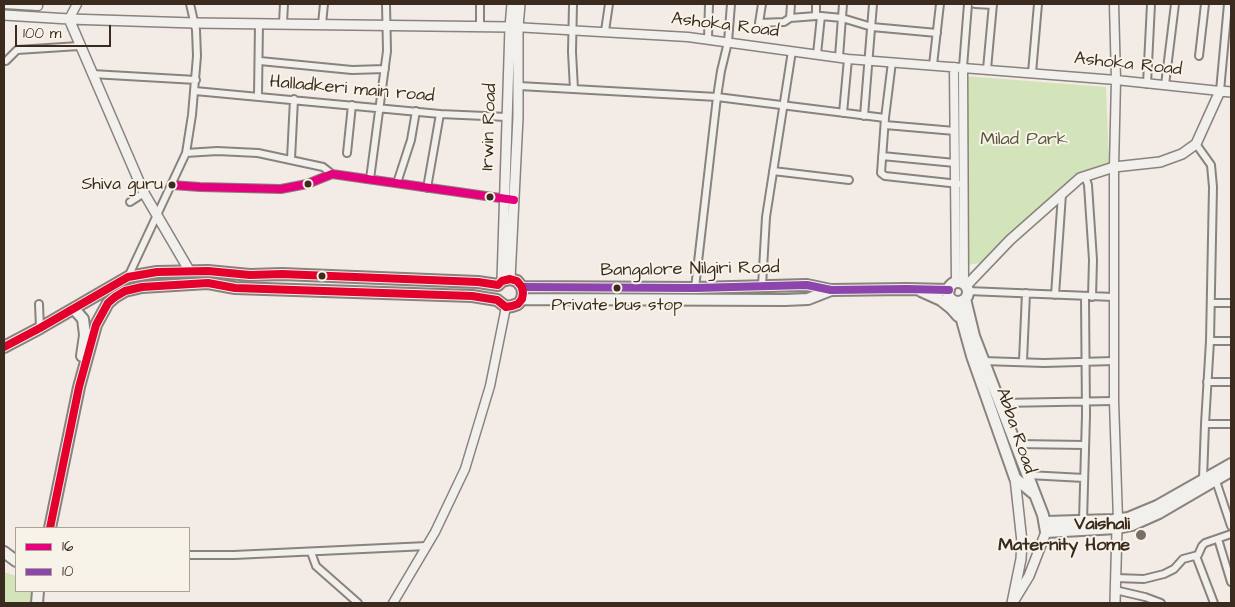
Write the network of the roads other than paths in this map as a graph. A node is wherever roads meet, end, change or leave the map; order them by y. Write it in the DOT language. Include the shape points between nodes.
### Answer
graph roads {
  1 [pos="4,4"];
  2 [pos="38,4"];
  3 [pos="77,4"];
  4 [pos="190,4"];
  5 [pos="284,4"];
  6 [pos="324,4"];
  7 [pos="386,4"];
  8 [pos="480,4"];
  9 [pos="512,4"];
  10 [pos="520,4"];
  11 [pos="574,4"];
  12 [pos="609,4"];
  13 [pos="709,4"];
  14 [pos="731,4"];
  15 [pos="762,4"];
  16 [pos="791,4"];
  17 [pos="816,4"];
  18 [pos="843,4"];
  19 [pos="874,4"];
  20 [pos="940,4"];
  21 [pos="968,4"];
  22 [pos="975,4"];
  23 [pos="993,4"];
  24 [pos="1038,4"];
  25 [pos="1114,4"];
  26 [pos="1150,4"];
  27 [pos="1175,4"];
  28 [pos="1205,4"];
  29 [pos="1228,4"];
  30 [pos="4,15"];
  31 [pos="818,16"];
  32 [pos="790,18"];
  33 [pos="842,18"];
  34 [pos="70,20"];
  35 [pos="194,23"];
  36 [pos="259,23"];
  37 [pos="283,23"];
  38 [pos="322,24"];
  39 [pos="1229,24"];
  40 [pos="388,26"];
  41 [pos="480,26"];
  42 [pos="514,27"];
  43 [pos="872,27"];
  44 [pos="572,29"];
  45 [pos="605,32"];
  46 [pos="937,33"];
  47 [pos="708,39"];
  48 [pos="728,42"];
  49 [pos="79,46"];
  50 [pos="792,51"];
  51 [pos="1223,53"];
  52 [pos="817,54"];
  53 [pos="1231,54"];
  54 [pos="1199,56"];
  55 [pos="839,57"];
  56 [pos="848,59"];
  57 [pos="869,60"];
  58 [pos="4,61"];
  59 [pos="260,61"];
  60 [pos="892,62"];
  61 [pos="933,65"];
  62 [pos="954,67"];
  63 [pos="963,67"];
  64 [pos="385,69"];
  65 [pos="987,69"];
  66 [pos="1032,73"];
  67 [pos="92,74"];
  68 [pos="196,80"];
  69 [pos="1116,80"];
  70 [pos="1147,84"];
  71 [pos="1165,85"];
  72 [pos="519,86"];
  73 [pos="574,89"];
  74 [pos="195,91"];
  75 [pos="1220,91"];
  76 [pos="1231,92"];
  77 [pos="258,96"];
  78 [pos="717,97"];
  79 [pos="294,100"];
  80 [pos="782,104"];
  81 [pos="352,105"];
  82 [pos="380,107"];
  83 [pos="416,111"];
  84 [pos="843,113"];
  85 [pos="440,114"];
  86 [pos="507,116"];
  87 [pos="864,116"];
  88 [pos="885,121"];
  89 [pos="955,131"];
  90 [pos="1196,144"];
  91 [pos="186,153"];
  92 [pos="347,153"];
  93 [pos="882,156"];
  94 [pos="291,159"];
  95 [pos="955,163"];
  96 [pos="1114,166"];
  97 [pos="772,171"];
  98 [pos="332,174"];
  99 [pos="1085,176"];
  100 [pos="370,179"];
  101 [pos="849,180"];
  102 [pos="397,183"];
  103 [pos="960,184"];
  104 [pos="172,185"];
  105 [pos="427,188"];
  106 [pos="144,193"];
  107 [pos="1062,194"];
  108 [pos="504,198"];
  109 [pos="514,200"];
  110 [pos="130,202"];
  111 [pos="156,214"];
  112 [pos="189,270"];
  113 [pos="128,277"];
  114 [pos="503,282"];
  115 [pos="762,286"];
  116 [pos="522,287"];
  117 [pos="695,288"];
  118 [pos="916,289"];
  119 [pos="831,290"];
  120 [pos="961,291"];
  121 [pos="1026,293"];
  122 [pos="1055,295"];
  123 [pos="1088,297"];
  124 [pos="1114,297"];
  125 [pos="522,299"];
  126 [pos="1211,302"];
  127 [pos="1231,303"];
  128 [pos="39,304"];
  129 [pos="506,306"];
  130 [pos="74,309"];
  131 [pos="40,328"];
  132 [pos="964,328"];
  133 [pos="1210,341"];
  134 [pos="1231,341"];
  135 [pos="4,347"];
  136 [pos="983,360"];
  137 [pos="1023,361"];
  138 [pos="1086,362"];
  139 [pos="1114,362"];
  140 [pos="1207,382"];
  141 [pos="1231,382"];
  142 [pos="79,387"];
  143 [pos="1114,401"];
  144 [pos="1086,402"];
  145 [pos="1000,403"];
  146 [pos="1205,424"];
  147 [pos="1231,424"];
  148 [pos="1016,444"];
  149 [pos="1085,445"];
  150 [pos="1231,464"];
  151 [pos="1231,471"];
  152 [pos="1028,475"];
  153 [pos="1015,478"];
  154 [pos="1084,478"];
  155 [pos="1215,478"];
  156 [pos="1203,479"];
  157 [pos="1036,496"];
  158 [pos="1083,521"];
  159 [pos="1117,524"];
  160 [pos="1231,526"];
  161 [pos="50,527"];
  162 [pos="1046,527"];
  163 [pos="1231,534"];
  164 [pos="1218,538"];
  165 [pos="427,546"];
  166 [pos="4,552"];
  167 [pos="311,552"];
  168 [pos="190,555"];
  169 [pos="1196,556"];
  170 [pos="15,559"];
  171 [pos="1116,578"];
  172 [pos="1231,582"];
  173 [pos="1115,590"];
  174 [pos="358,603"];
  175 [pos="393,603"];
  176 [pos="1012,603"];
  177 [pos="1115,603"];
  178 [pos="1161,603"];
  179 [pos="1214,603"];
  1 -- 2 [label="street"];
  3 -- 34 [label="street"];
  4 -- 35 [label="street"];
  5 -- 37 [label="street"];
  6 -- 38 [label="street"];
  7 -- 40 [label="street"];
  8 -- 41 [label="street"];
  9 -- 42 [label="main road, Irwin Road"];
  10 -- 42 [label="main road, Irwin Road"];
  11 -- 44 [label="street"];
  12 -- 45 [label="street"];
  13 -- 47 [label="street"];
  14 -- 48 [label="street"];
  15 -- 32 [label="street" via="759,22 784,22"];
  16 -- 32 [label="street"];
  17 -- 31 [label="street"];
  18 -- 33 [label="street"];
  19 -- 43 [label="street"];
  20 -- 46 [label="street"];
  21 -- 63 [label="street"];
  22 -- 23 [label="street"];
  23 -- 65 [label="street"];
  24 -- 66 [label="street"];
  25 -- 69 [label="street"];
  26 -- 70 [label="street"];
  27 -- 71 [label="street"];
  28 -- 54 [label="street"];
  29 -- 39 [label="street"];
  30 -- 34 [label="main road, Ashoka Road"];
  31 -- 32 [label="street"];
  31 -- 33 [label="street"];
  31 -- 52 [label="street"];
  33 -- 43 [label="street"];
  33 -- 55 [label="street"];
  34 -- 35 [label="main road, Ashoka Road"];
  34 -- 49 [label="main road"];
  35 -- 36 [label="main road, Ashoka Road"];
  35 -- 68 [label="street" via="197,37"];
  36 -- 37 [label="main road, Ashoka Road"];
  36 -- 59 [label="street"];
  37 -- 38 [label="main road, Ashoka Road"];
  38 -- 40 [label="main road, Ashoka Road"];
  39 -- 51 [label="street"];
  40 -- 41 [label="main road, Ashoka Road"];
  40 -- 64 [label="street"];
  41 -- 42 [label="main road, Ashoka Road"];
  42 -- 44 [label="street, Ashoka Road"];
  42 -- 72 [label="main road, Irwin Road"];
  42 -- 86 [label="main road, Irwin Road"];
  43 -- 46 [label="street"];
  43 -- 57 [label="street"];
  44 -- 45 [label="street, Ashoka Road"];
  44 -- 73 [label="street"];
  45 -- 47 [label="street, Ashoka Road"];
  46 -- 61 [label="street"];
  47 -- 48 [label="street, Ashoka Road"];
  48 -- 50 [label="street, Ashoka Road"];
  48 -- 78 [label="street"];
  49 -- 58 [label="street" via="17,50"];
  49 -- 67 [label="main road"];
  50 -- 52 [label="street, Ashoka Road"];
  50 -- 80 [label="street"];
  51 -- 53 [label="street"];
  51 -- 75 [label="street"];
  52 -- 55 [label="street, Ashoka Road"];
  55 -- 56 [label="street, Ashoka Road"];
  56 -- 57 [label="street, Ashoka Road"];
  56 -- 84 [label="street"];
  57 -- 60 [label="street, Ashoka Road"];
  57 -- 87 [label="street"];
  59 -- 64 [label="street" via="352,70"];
  59 -- 77 [label="street"];
  60 -- 61 [label="street, Ashoka Road"];
  60 -- 88 [label="street"];
  61 -- 62 [label="street, Ashoka Road"];
  62 -- 63 [label="street, Ashoka Road"];
  62 -- 89 [label="street"];
  63 -- 65 [label="street, Ashoka Road"];
  63 -- 103 [label="street"];
  64 -- 82 [label="street"];
  65 -- 66 [label="street, Ashoka Road"];
  66 -- 69 [label="street, Ashoka Road"];
  67 -- 68 [label="street"];
  67 -- 106 [label="main road"];
  68 -- 74 [label="street"];
  69 -- 70 [label="street, Ashoka Road"];
  69 -- 96 [label="street"];
  70 -- 71 [label="street, Ashoka Road"];
  71 -- 75 [label="street, Ashoka Road"];
  72 -- 73 [label="street"];
  72 -- 109 [label="main road, Irwin Road"];
  73 -- 78 [label="street"];
  74 -- 77 [label="street, Halladkeri main road"];
  74 -- 91 [label="street"];
  75 -- 76 [label="main road, Ashoka Road"];
  75 -- 90 [label="main road"];
  77 -- 79 [label="street, Halladkeri main road"];
  78 -- 80 [label="street"];
  78 -- 117 [label="street"];
  79 -- 81 [label="street, Halladkeri main road"];
  79 -- 94 [label="street"];
  80 -- 84 [label="street"];
  80 -- 97 [label="street"];
  81 -- 82 [label="street, Halladkeri main road"];
  81 -- 92 [label="street"];
  82 -- 83 [label="street, Halladkeri main road"];
  82 -- 100 [label="street"];
  83 -- 85 [label="street, Halladkeri main road"];
  83 -- 102 [label="street" via="411,140"];
  84 -- 87 [label="street"];
  85 -- 86 [label="street, Halladkeri main road"];
  85 -- 105 [label="street"];
  86 -- 108 [label="main road, Irwin Road"];
  87 -- 88 [label="street"];
  88 -- 89 [label="street"];
  88 -- 93 [label="street"];
  89 -- 95 [label="street"];
  90 -- 96 [label="main road" via="1182,154 1160,162"];
  90 -- 126 [label="street" via="1211,165"];
  91 -- 94 [label="street" via="258,153"];
  91 -- 104 [label="street"];
  93 -- 95 [label="street"];
  93 -- 103 [label="street" via="881,171 885,176"];
  94 -- 98 [label="street" via="323,167"];
  95 -- 103 [label="street"];
  96 -- 99 [label="main road"];
  96 -- 124 [label="street"];
  97 -- 101 [label="street"];
  97 -- 115 [label="street"];
  98 -- 100 [label="street"];
  98 -- 104 [label="street" via="307,184 281,189"];
  99 -- 107 [label="main road"];
  99 -- 123 [label="street" via="1093,260"];
  100 -- 102 [label="street"];
  102 -- 105 [label="street"];
  103 -- 120 [label="street"];
  104 -- 111 [label="street"];
  105 -- 108 [label="street"];
  106 -- 110 [label="street"];
  106 -- 111 [label="main road"];
  107 -- 120 [label="main road" via="1010,240"];
  107 -- 122 [label="street"];
  108 -- 109 [label="street"];
  108 -- 114 [label="main road, Irwin Road"];
  109 -- 114 [label="main road, Irwin Road"];
  111 -- 112 [label="main road"];
  111 -- 113 [label="street"];
  112 -- 113 [label="main road"];
  112 -- 114 [label="main road" via="250,275"];
  113 -- 130 [label="main road"];
  114 -- 116 [label="main road" via="517,281"];
  115 -- 117 [label="main road, Bangalore Nilgiri Road"];
  115 -- 119 [label="main road, Bangalore Nilgiri Road" via="807,285"];
  116 -- 117 [label="main road, Bangalore Nilgiri Road"];
  116 -- 125 [label="main road"];
  118 -- 119 [label="main road, Bangalore Nilgiri Road"];
  118 -- 120 [label="main road, Bangalore Nilgiri Road"];
  118 -- 132 [label="main road" via="952,308"];
  119 -- 125 [label="main road" via="808,299 793,300"];
  120 -- 121 [label="street"];
  120 -- 132 [label="main road, Abba Road"];
  120 -- 136 [label="main road"];
  121 -- 122 [label="street"];
  121 -- 137 [label="street"];
  122 -- 123 [label="street"];
  123 -- 124 [label="street"];
  123 -- 138 [label="street"];
  124 -- 139 [label="street"];
  125 -- 129 [label="main road" via="518,304"];
  126 -- 127 [label="street"];
  126 -- 133 [label="street"];
  128 -- 131 [label="street"];
  129 -- 142 [label="main road" via="497,300 472,296 235,288 208,283 142,287 114,297 101,314"];
  129 -- 165 [label="street" via="490,386 465,469"];
  130 -- 131 [label="main road"];
  130 -- 142 [label="main road" via="83,319 85,335"];
  131 -- 135 [label="main road"];
  132 -- 153 [label="main road, Abba Road"];
  133 -- 134 [label="street"];
  133 -- 140 [label="street"];
  136 -- 137 [label="street"];
  136 -- 145 [label="main road"];
  137 -- 138 [label="street"];
  138 -- 139 [label="street"];
  138 -- 144 [label="street"];
  139 -- 143 [label="street"];
  140 -- 141 [label="street"];
  140 -- 146 [label="street"];
  142 -- 161 [label="main road"];
  143 -- 144 [label="street"];
  143 -- 159 [label="street"];
  144 -- 145 [label="street"];
  144 -- 149 [label="street"];
  145 -- 148 [label="main road"];
  146 -- 147 [label="street"];
  146 -- 156 [label="street"];
  148 -- 149 [label="street"];
  148 -- 152 [label="main road"];
  149 -- 154 [label="street"];
  150 -- 155 [label="main road"];
  151 -- 155 [label="main road"];
  152 -- 154 [label="street"];
  152 -- 157 [label="main road"];
  153 -- 157 [label="main road"];
  153 -- 176 [label="main road, Abba Road" via="1022,542"];
  154 -- 158 [label="street"];
  155 -- 156 [label="main road"];
  155 -- 159 [label="main road" via="1159,513 1132,525"];
  155 -- 160 [label="street"];
  156 -- 159 [label="main road" via="1157,506"];
  157 -- 162 [label="main road"];
  158 -- 159 [label="main road"];
  158 -- 162 [label="main road"];
  159 -- 162 [label="main road"];
  159 -- 171 [label="main road"];
  162 -- 176 [label="main road, Abba Road" via="1029,576"];
  163 -- 164 [label="street"];
  164 -- 169 [label="street" via="1202,546"];
  164 -- 172 [label="street"];
  165 -- 167 [label="street"];
  165 -- 175 [label="street"];
  166 -- 170 [label="main road"];
  167 -- 168 [label="street"];
  167 -- 174 [label="street" via="316,566"];
  169 -- 171 [label="street" via="1183,559 1174,569 1157,577"];
  169 -- 179 [label="street"];
  171 -- 173 [label="main road"];
  173 -- 177 [label="main road"];
  173 -- 178 [label="street"];
}
